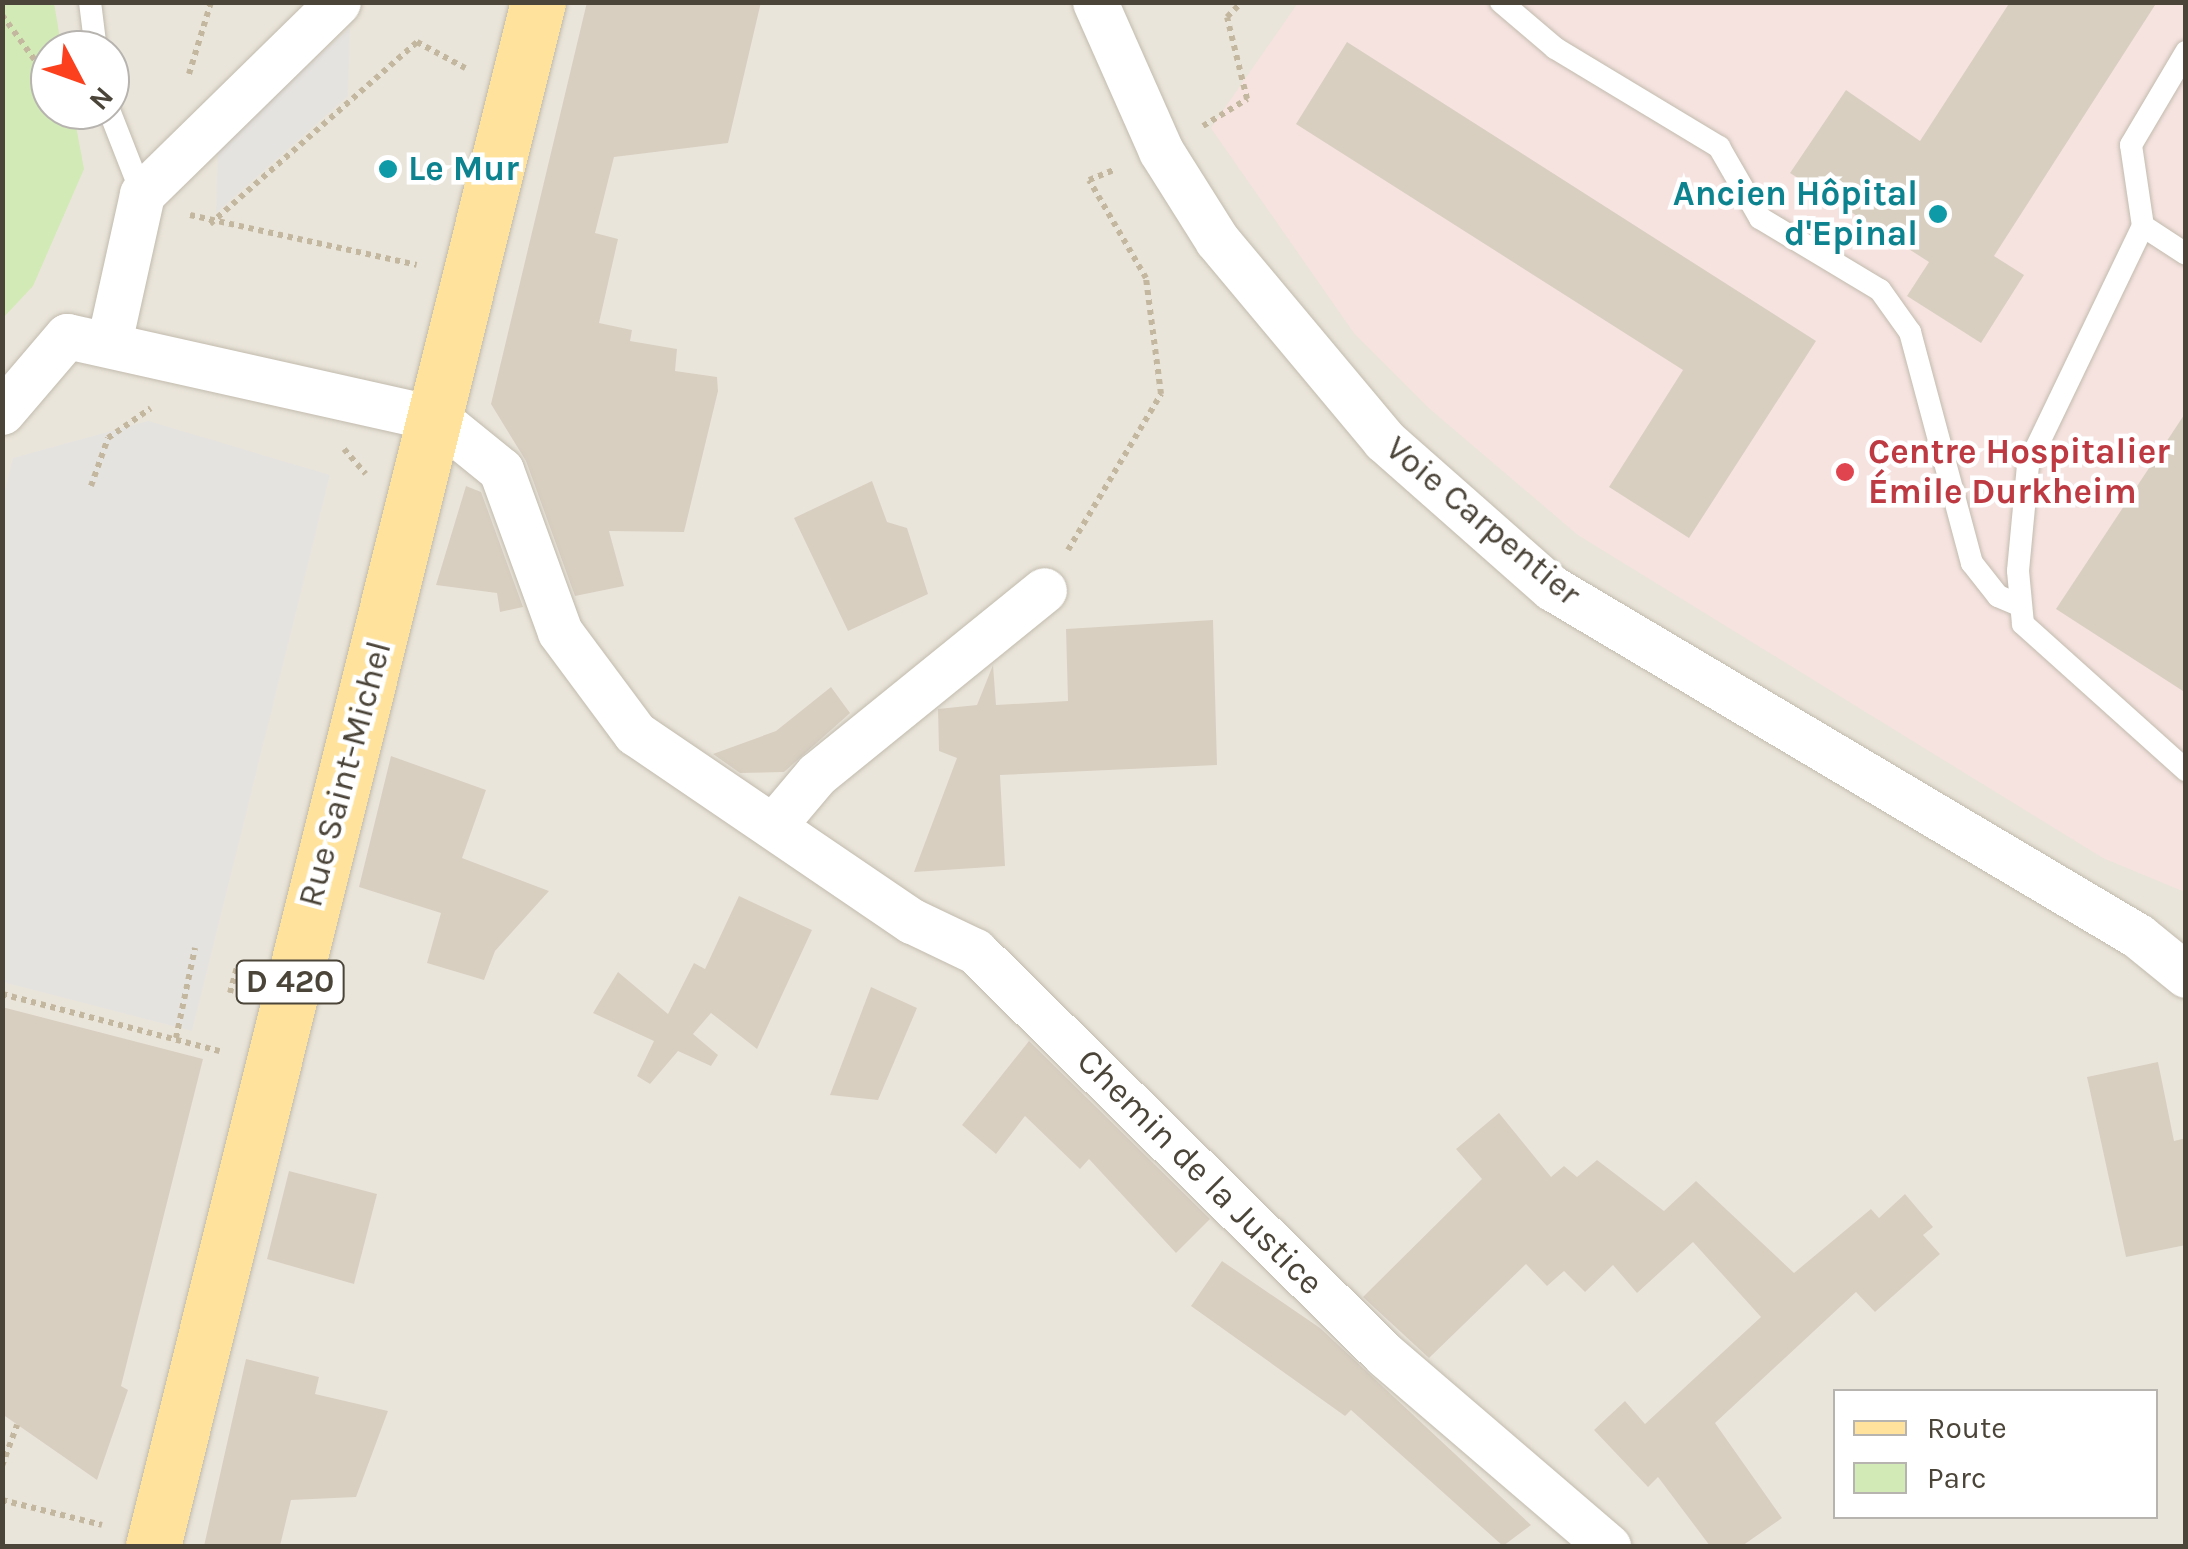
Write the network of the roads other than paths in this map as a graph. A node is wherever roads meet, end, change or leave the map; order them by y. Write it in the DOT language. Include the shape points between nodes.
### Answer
graph roads {
  1 [pos="90,2"];
  2 [pos="338,2"];
  3 [pos="1094,2"];
  4 [pos="1501,2"];
  5 [pos="529,5"];
  6 [pos="94,30"];
  7 [pos="2186,52"];
  8 [pos="119,130"];
  9 [pos="159,208"];
  10 [pos="2143,226"];
  11 [pos="2186,254"];
  12 [pos="110,343"];
  13 [pos="2,412"];
  14 [pos="438,420"];
  15 [pos="1044,590"];
  16 [pos="2021,606"];
  17 [pos="2186,770"];
  18 [pos="773,826"];
  19 [pos="2138,936"];
  20 [pos="2186,945"];
  21 [pos="2186,975"];
  22 [pos="131,1537"];
  23 [pos="1608,1546"];
  1 -- 6 [label="lane"];
  2 -- 9 [label="street"];
  3 -- 19 [label="street, Voie Carpentier" via="1162,151 1218,240 1384,440 1552,588"];
  4 -- 16 [label="lane" via="1555,48 1719,147 1760,218 1880,290 1910,332 1972,564 1998,596"];
  5 -- 14 [label="main road, Rue Saint-Michel / D 420"];
  7 -- 10 [label="lane" via="2131,145"];
  8 -- 9 [label="lane"];
  9 -- 12 [label="street"];
  10 -- 11 [label="lane"];
  10 -- 16 [label="lane" via="2028,465"];
  12 -- 13 [label="street" via="67,336"];
  12 -- 14 [label="street"];
  14 -- 18 [label="street, Chemin de la Justice" via="501,470 560,632 635,733"];
  14 -- 22 [label="main road, Rue Saint-Michel / D 420" via="239,1175"];
  15 -- 18 [label="street" via="830,762"];
  16 -- 17 [label="lane" via="2023,624 2068,674"];
  18 -- 23 [label="street, Chemin de la Justice" via="912,921 976,951 1386,1355"];
  19 -- 20 [label="street, Voie Carpentier"];
  19 -- 21 [label="street, Voie Carpentier"];
}
